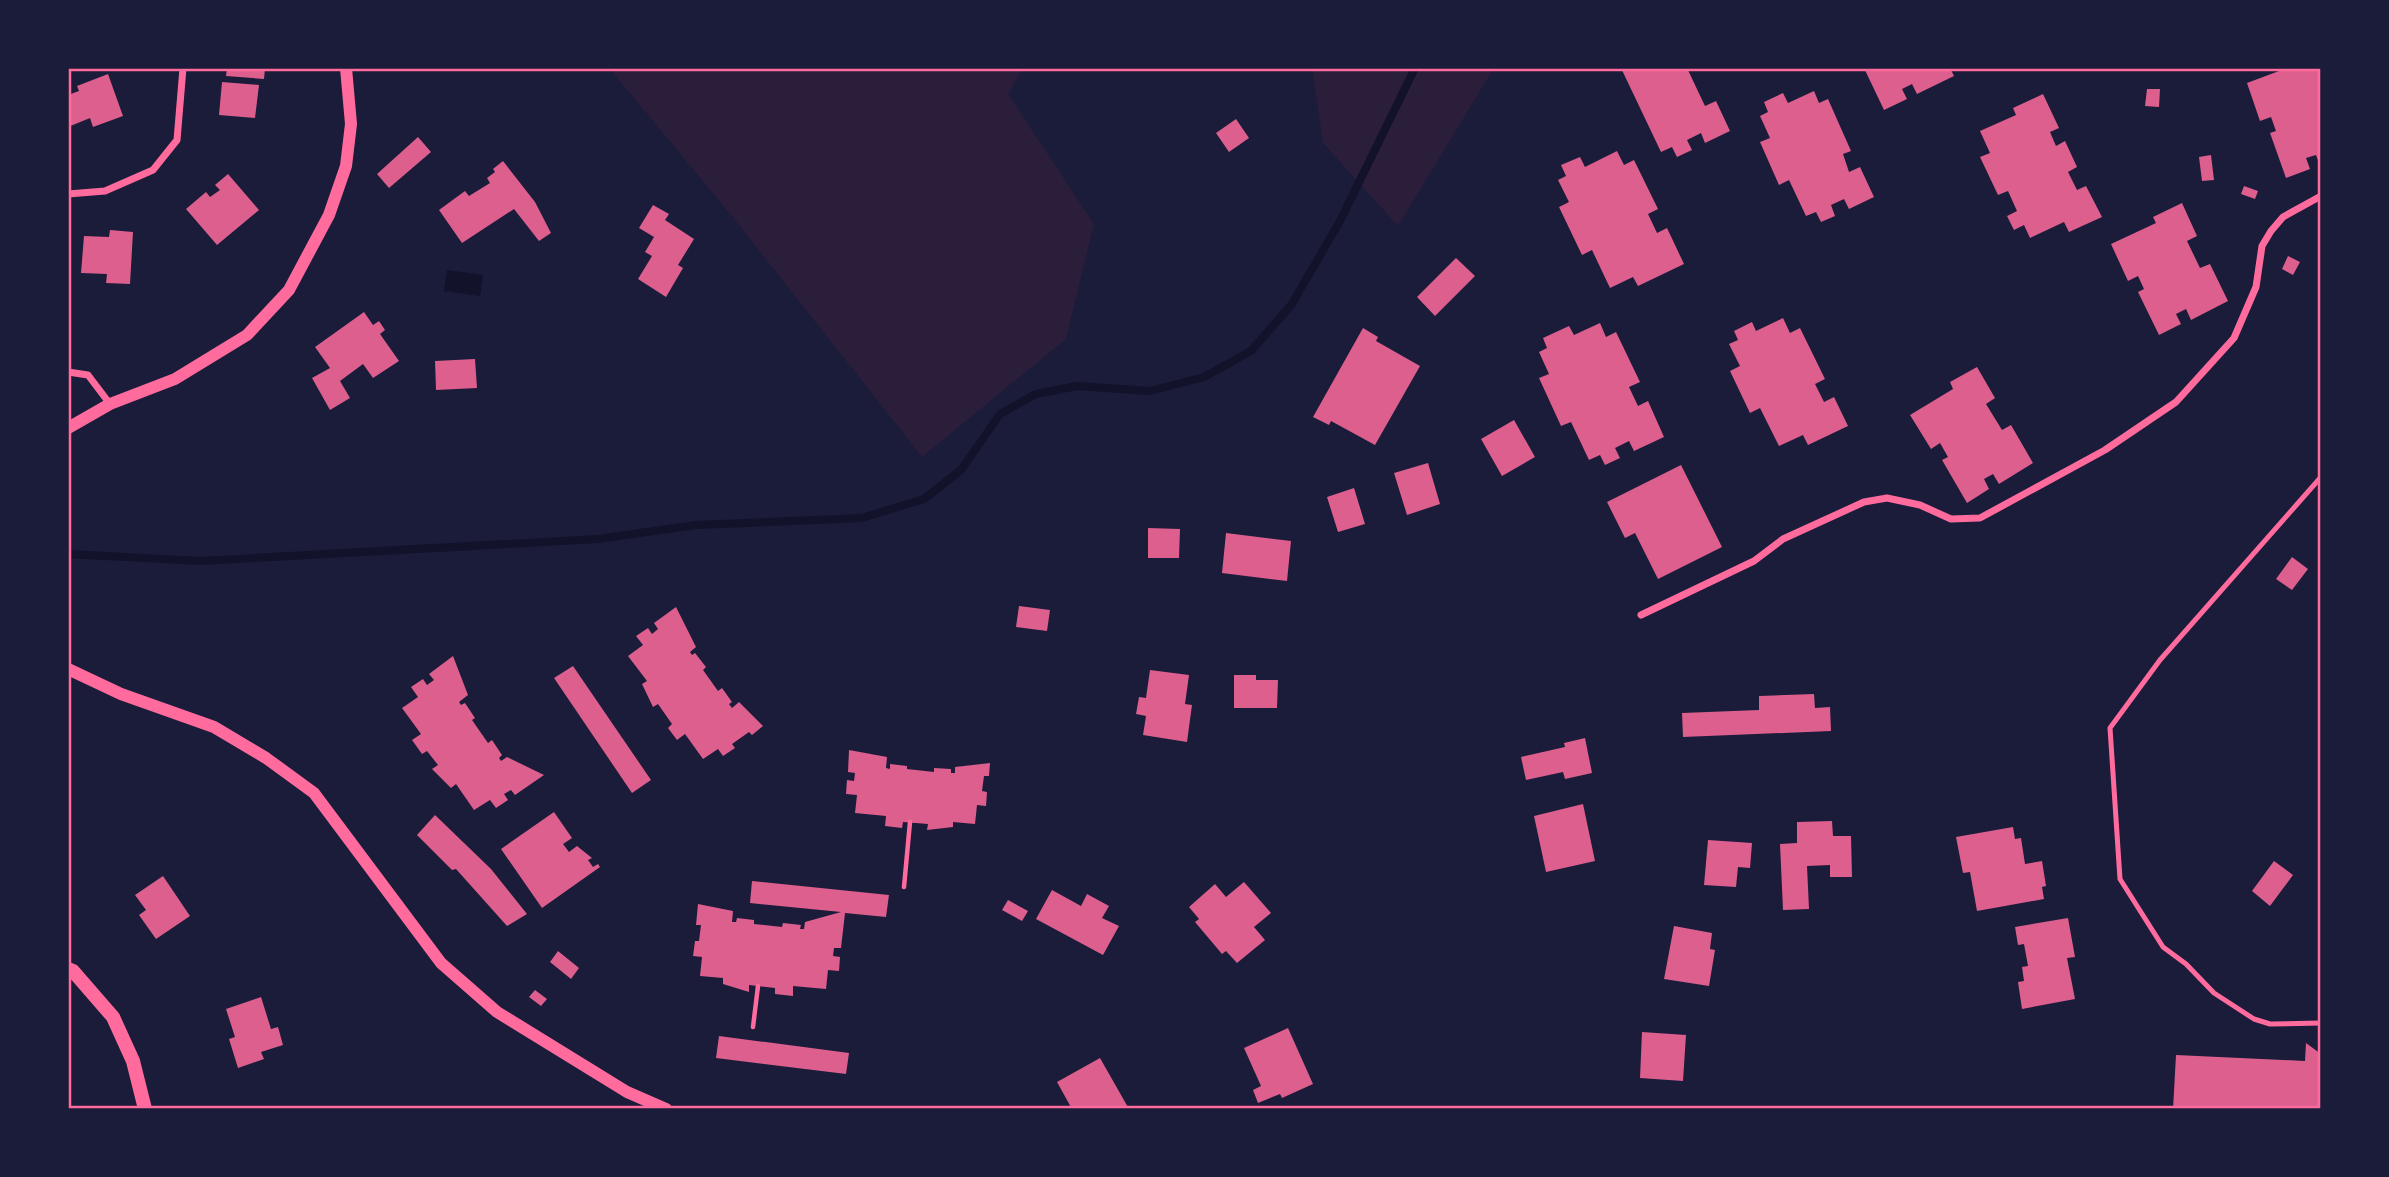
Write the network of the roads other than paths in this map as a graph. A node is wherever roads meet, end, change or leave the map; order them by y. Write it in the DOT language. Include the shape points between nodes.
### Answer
graph roads {
  1 [pos="183,68"];
  2 [pos="346,68"];
  3 [pos="68,194"];
  4 [pos="2321,196"];
  5 [pos="68,372"];
  6 [pos="110,404"];
  7 [pos="68,428"];
  8 [pos="2321,477"];
  9 [pos="1641,615"];
  10 [pos="68,669"];
  11 [pos="68,969"];
  12 [pos="2321,1023"];
  13 [pos="653,1106"];
  14 [pos="145,1109"];
  15 [pos="666,1109"];
  1 -- 3 [label="street" via="177,140 153,170 105,191"];
  2 -- 6 [label="street" via="351,124 346,166 329,215 289,290 247,335 175,379"];
  4 -- 9 [label="street" via="2283,217 2271,231 2262,246 2256,287 2234,338 2176,402 2105,450 1980,519 1951,519 1920,505 1887,498 1864,502 1783,539 1755,561"];
  5 -- 6 [label="street" via="88,375"];
  6 -- 7 [label="street"];
  8 -- 12 [label="lane" via="2161,660 2110,729 2120,879 2163,947 2214,993 2254,1019 2270,1024"];
  10 -- 13 [label="street" via="121,694 214,727 314,793 441,963 497,1012"];
  11 -- 14 [label="main road" via="113,1017 133,1061"];
  13 -- 15 [label="street"];
}
